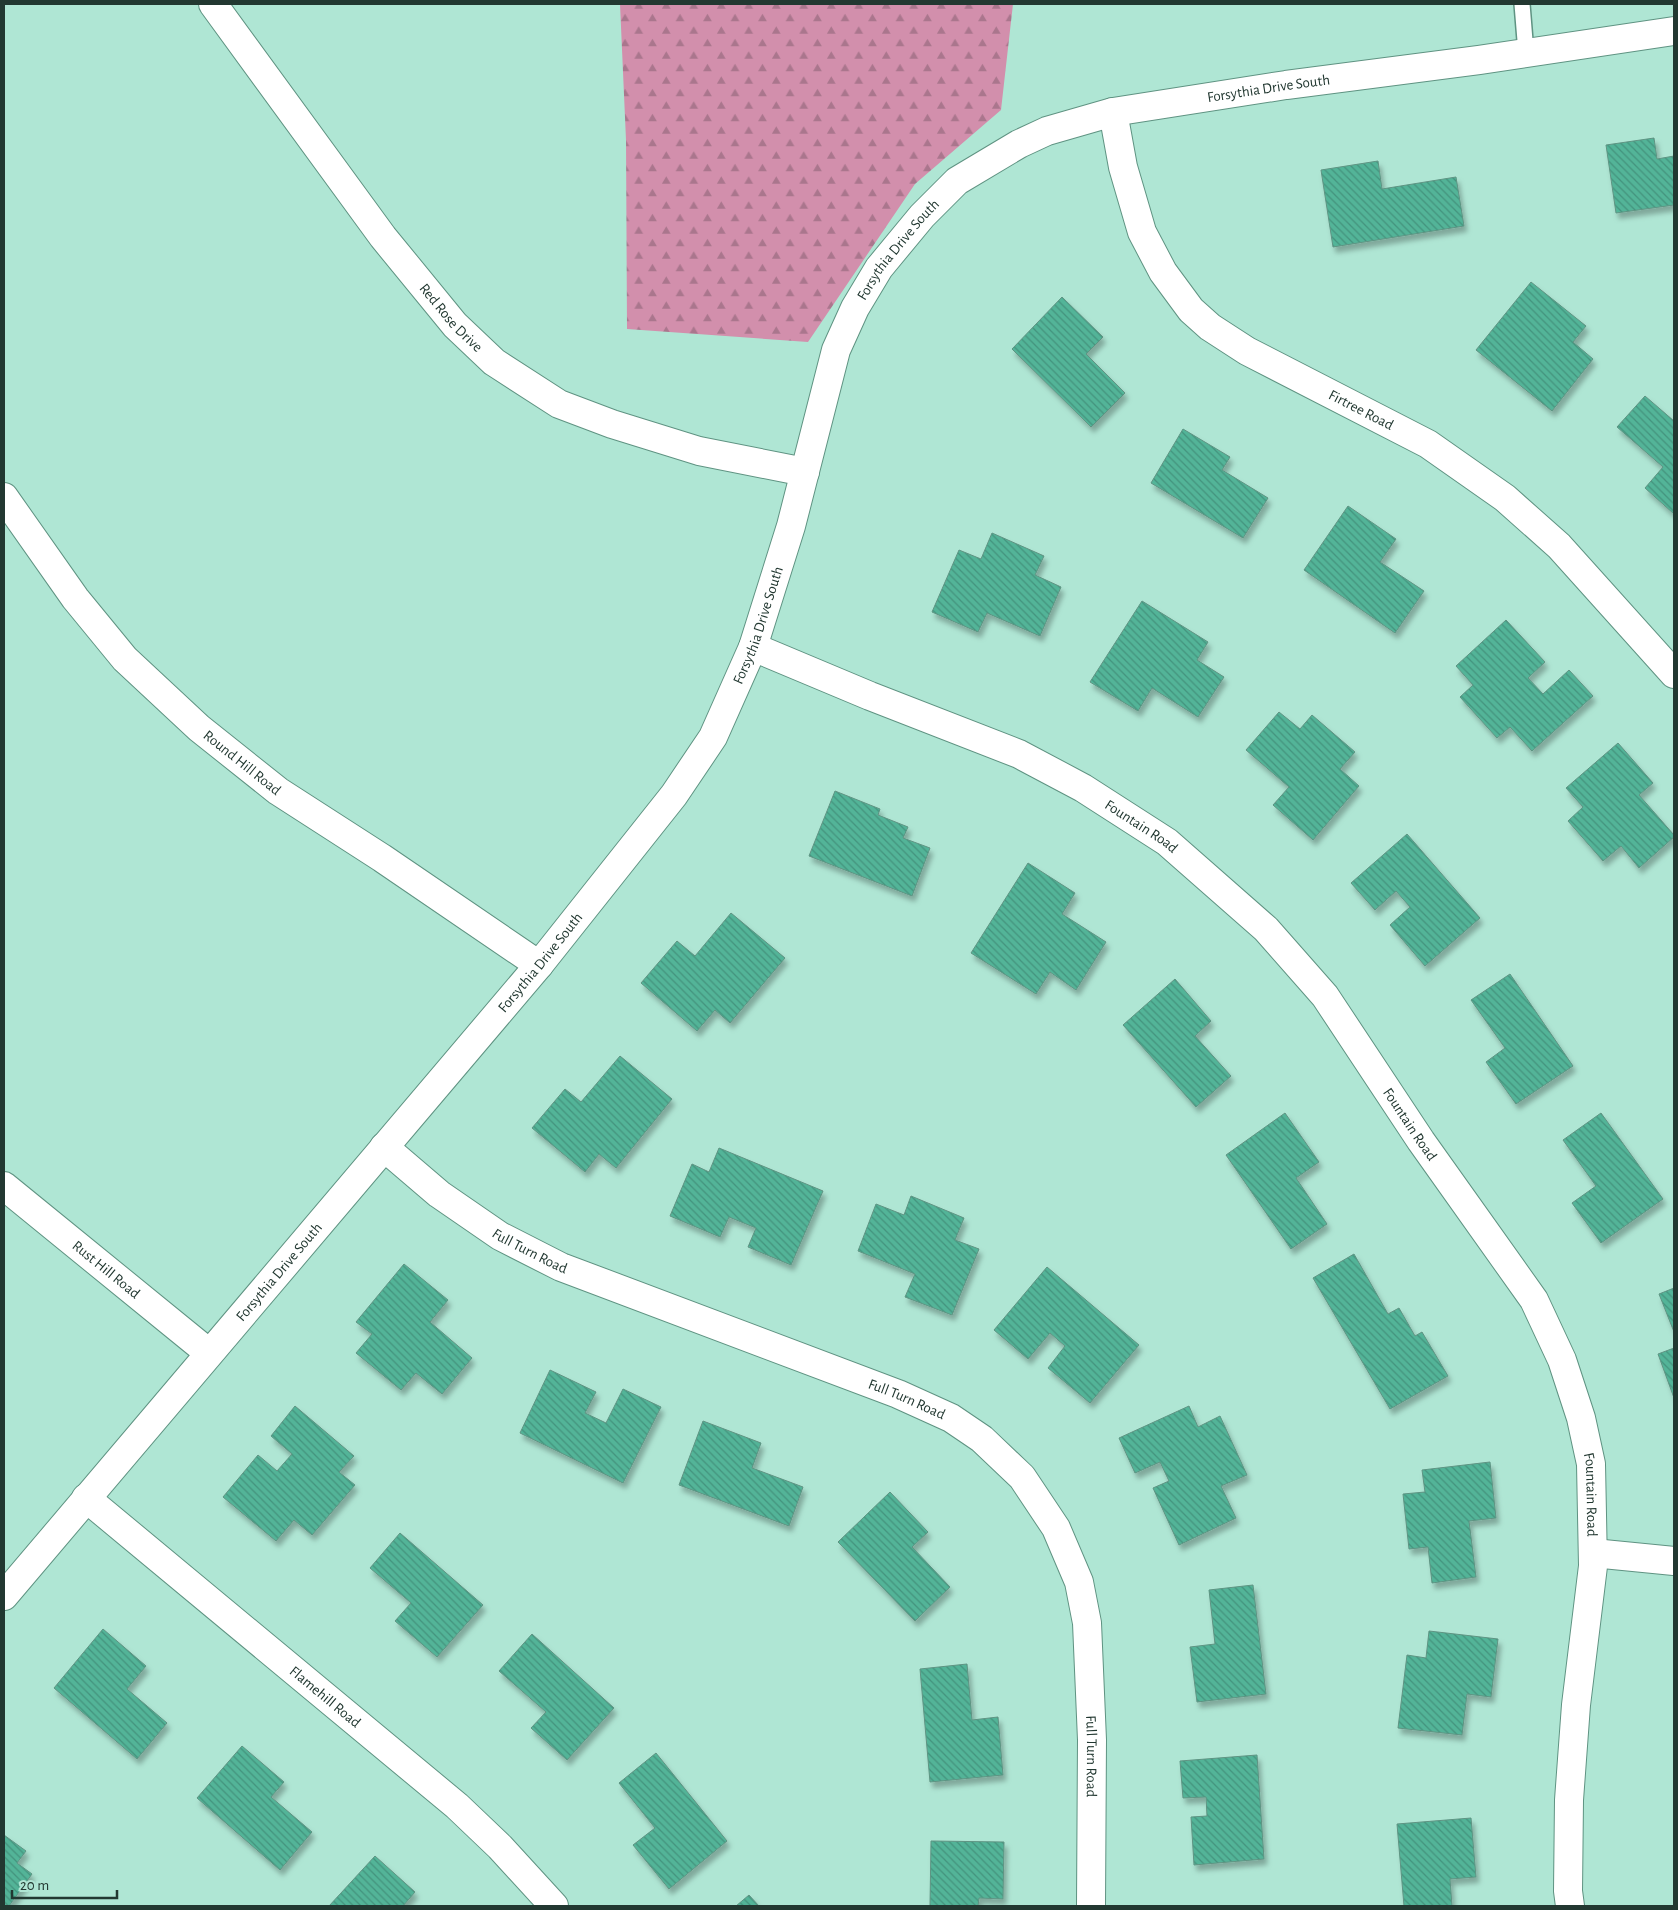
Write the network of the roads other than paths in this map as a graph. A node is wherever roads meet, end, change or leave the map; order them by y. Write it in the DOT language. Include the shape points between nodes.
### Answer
graph roads {
  1 [pos="213,4"];
  2 [pos="1522,4"];
  3 [pos="1674,31"];
  4 [pos="1526,53"];
  5 [pos="1113,112"];
  6 [pos="805,472"];
  7 [pos="4,498"];
  8 [pos="753,648"];
  9 [pos="1674,674"];
  10 [pos="539,965"];
  11 [pos="384,1147"];
  12 [pos="4,1186"];
  13 [pos="209,1353"];
  14 [pos="86,1498"];
  15 [pos="1593,1553"];
  16 [pos="1674,1561"];
  17 [pos="4,1596"];
  18 [pos="554,1906"];
  19 [pos="1091,1906"];
  20 [pos="1570,1906"];
  1 -- 6 [label="street, Red Rose Drive" via="383,237 455,325 494,362 559,404 612,424 699,451"];
  2 -- 4 [label="lane"];
  3 -- 4 [label="street, Forsythia Drive South"];
  4 -- 5 [label="street, Forsythia Drive South"];
  5 -- 6 [label="street, Forsythia Drive South" via="1047,131 1020,144 957,181 922,216 879,268 855,308 836,350"];
  5 -- 9 [label="street, Firtree Road" via="1123,167 1142,232 1163,272 1191,310 1248,351 1428,444 1505,498 1559,546"];
  6 -- 8 [label="street, Forsythia Drive South"];
  7 -- 10 [label="street, Round Hill Road" via="75,598 125,659 199,728 278,791"];
  8 -- 10 [label="street, Forsythia Drive South" via="713,738 686,779"];
  8 -- 15 [label="street, Fountain Road" via="1020,754 1083,788 1167,842 1266,929 1325,996 1534,1300 1562,1360 1581,1418 1591,1464"];
  10 -- 11 [label="street, Forsythia Drive South"];
  11 -- 13 [label="street, Forsythia Drive South"];
  11 -- 19 [label="street, Full Turn Road" via="439,1194 500,1236 561,1266 898,1394 951,1418 982,1439 1022,1478 1056,1528 1079,1582 1087,1623 1092,1740"];
  12 -- 13 [label="street, Rust Hill Road"];
  13 -- 14 [label="street, Forsythia Drive South"];
  14 -- 17 [label="street, Forsythia Drive South"];
  14 -- 18 [label="street, Flamehill Road" via="457,1806"];
  15 -- 16 [label="street"];
  15 -- 20 [label="street, Fountain Road" via="1569,1800"];
}
